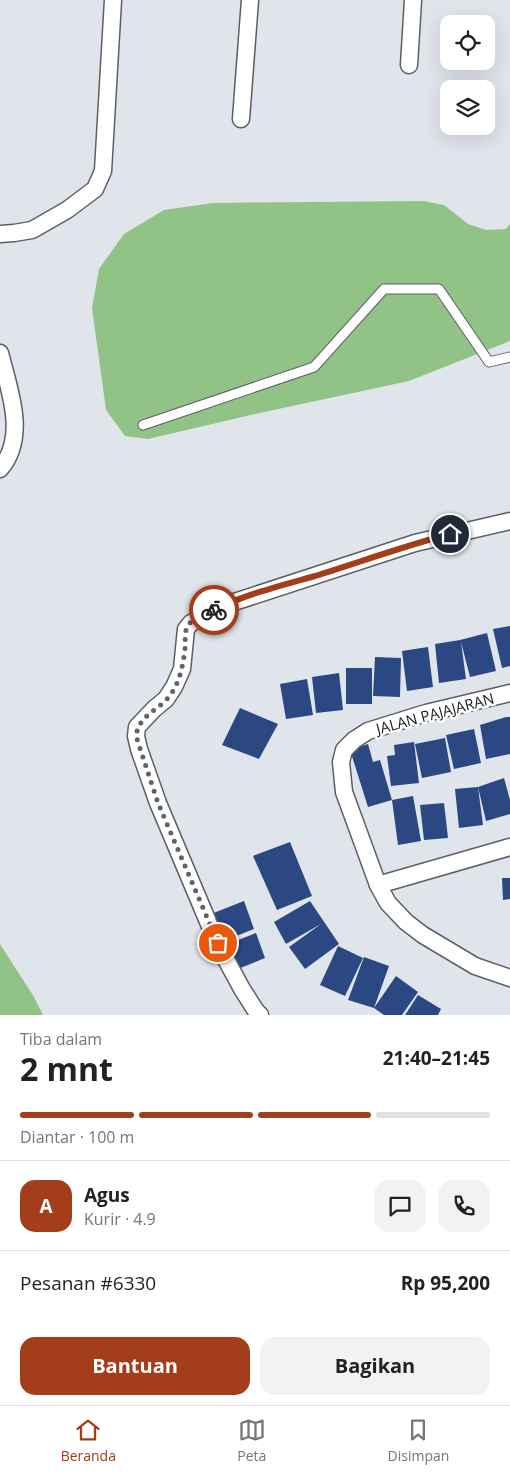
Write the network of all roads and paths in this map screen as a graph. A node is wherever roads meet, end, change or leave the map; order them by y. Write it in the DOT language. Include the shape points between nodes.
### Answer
graph roads {
  1 [pos="113,0"];
  2 [pos="250,0"];
  3 [pos="413,0"];
  4 [pos="409,65"];
  5 [pos="240,119"];
  6 [pos="0,234"];
  7 [pos="0,354"];
  8 [pos="510,358"];
  9 [pos="143,426"];
  10 [pos="0,468"];
  11 [pos="510,521"];
  12 [pos="510,693"];
  13 [pos="510,847"];
  14 [pos="378,885"];
  15 [pos="510,978"];
  16 [pos="260,1015"];
  1 -- 6 [label="street" via="103,171 95,189 32,230"];
  2 -- 5 [label="street"];
  3 -- 4 [label="street"];
  7 -- 10 [label="street" via="14,417 10,448"];
  8 -- 9 [label="lane" via="489,362 439,289 384,289 314,367"];
  11 -- 16 [label="street" via="415,543 222,606 191,623 186,630 182,669 174,687 137,727 136,736 158,803 214,935 242,989"];
  12 -- 14 [label="street, JALAN PAJAJARAN" via="368,731 344,750 341,762 344,792"];
  13 -- 14 [label="street"];
  14 -- 15 [label="street, JALAN PAJAJARAN" via="388,903 423,935 475,966"];
}
